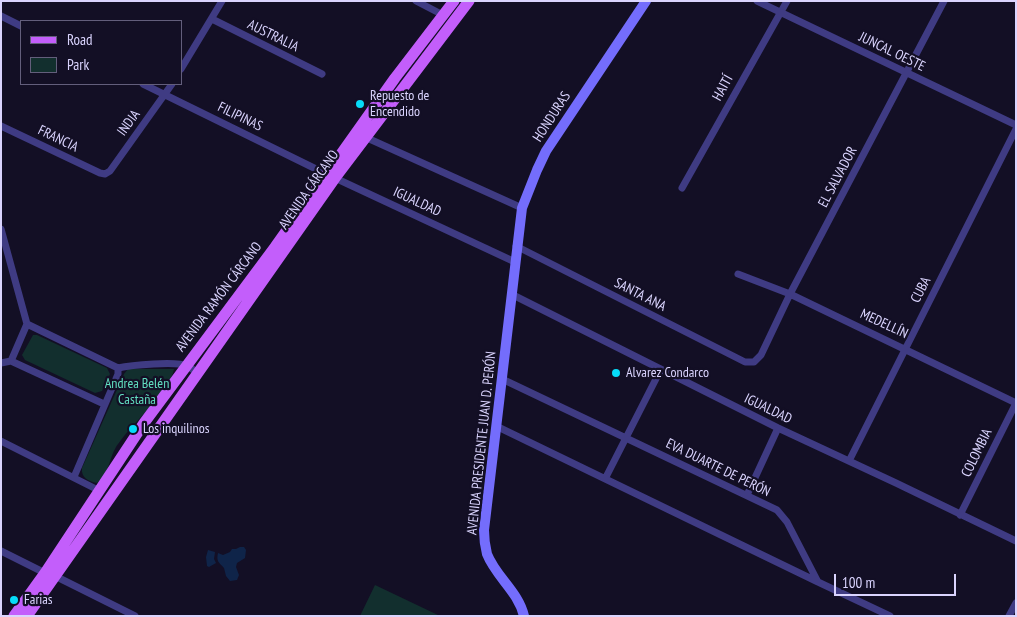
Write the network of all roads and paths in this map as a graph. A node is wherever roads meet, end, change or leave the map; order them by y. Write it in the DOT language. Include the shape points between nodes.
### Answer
graph roads {
  1 [pos="222,1"];
  2 [pos="416,1"];
  3 [pos="454,1"];
  4 [pos="469,1"];
  5 [pos="646,1"];
  6 [pos="757,1"];
  7 [pos="787,1"];
  8 [pos="944,1"];
  9 [pos="780,13"];
  10 [pos="443,15"];
  11 [pos="1,16"];
  12 [pos="212,19"];
  13 [pos="20,26"];
  14 [pos="182,67"];
  15 [pos="322,74"];
  16 [pos="907,74"];
  17 [pos="145,85"];
  18 [pos="171,85"];
  19 [pos="165,95"];
  20 [pos="1,126"];
  21 [pos="1016,127"];
  22 [pos="365,136"];
  23 [pos="105,174"];
  24 [pos="330,176"];
  25 [pos="682,188"];
  26 [pos="522,208"];
  27 [pos="1,229"];
  28 [pos="516,246"];
  29 [pos="515,262"];
  30 [pos="738,274"];
  31 [pos="512,294"];
  32 [pos="790,294"];
  33 [pos="242,309"];
  34 [pos="27,324"];
  35 [pos="906,349"];
  36 [pos="11,361"];
  37 [pos="754,362"];
  38 [pos="1,363"];
  39 [pos="186,365"];
  40 [pos="118,368"];
  41 [pos="662,369"];
  42 [pos="197,373"];
  43 [pos="502,379"];
  44 [pos="1016,403"];
  45 [pos="104,404"];
  46 [pos="496,426"];
  47 [pos="778,428"];
  48 [pos="151,438"];
  49 [pos="626,438"];
  50 [pos="1,441"];
  51 [pos="849,461"];
  52 [pos="74,477"];
  53 [pos="605,479"];
  54 [pos="100,491"];
  55 [pos="747,495"];
  56 [pos="960,515"];
  57 [pos="1016,541"];
  58 [pos="1,551"];
  59 [pos="50,574"];
  60 [pos="818,582"];
  61 [pos="1016,603"];
  62 [pos="14,616"];
  63 [pos="26,616"];
  64 [pos="135,616"];
  65 [pos="524,616"];
  66 [pos="890,616"];
  67 [pos="1009,616"];
  1 -- 12 [label="street"];
  2 -- 10 [label="street"];
  3 -- 10 [label="main road, AVENIDA RAMÓN CÁRCANO"];
  4 -- 22 [label="main road"];
  5 -- 26 [label="main road, HONDURAS" via="546,151"];
  6 -- 9 [label="street, JUNCAL OESTE"];
  7 -- 9 [label="street, HAITÍ"];
  8 -- 16 [label="street, EL SALVADOR"];
  9 -- 16 [label="street, JUNCAL OESTE"];
  9 -- 25 [label="street, HAITÍ"];
  10 -- 24 [label="main road, AVENIDA RAMÓN CÁRCANO" via="395,78"];
  11 -- 13 [label="street"];
  12 -- 14 [label="street"];
  12 -- 15 [label="street, AUSTRALIA"];
  16 -- 21 [label="street, JUNCAL OESTE"];
  16 -- 32 [label="street, EL SALVADOR"];
  17 -- 19 [label="street, FILIPINAS"];
  18 -- 19 [label="street, INDIA"];
  19 -- 23 [label="street, INDIA"];
  19 -- 24 [label="street, FILIPINAS"];
  20 -- 23 [label="street, FRANCIA"];
  21 -- 35 [label="street, CUBA"];
  22 -- 24 [label="main road, AVENIDA CÁRCANO"];
  22 -- 26 [label="street"];
  24 -- 29 [label="street, IGUALDAD"];
  24 -- 33 [label="main road, AVENIDA CÁRCANO"];
  24 -- 39 [label="main road, AVENIDA RAMÓN CÁRCANO"];
  26 -- 28 [label="main road, HONDURAS"];
  27 -- 34 [label="street"];
  28 -- 29 [label="main road, HONDURAS"];
  28 -- 37 [label="street, SANTA ANA" via="745,362"];
  29 -- 31 [label="main road, AVENIDA PRESIDENTE JUAN D. PERÓN"];
  30 -- 32 [label="street, MEDELLÍN"];
  31 -- 41 [label="street, IGUALDAD"];
  31 -- 43 [label="main road, AVENIDA PRESIDENTE JUAN D. PERÓN"];
  32 -- 35 [label="street, MEDELLÍN"];
  32 -- 37 [label="street, EL SALVADOR" via="761,355"];
  33 -- 42 [label="main road, AVENIDA RAMÓN CÁRCANO"];
  34 -- 36 [label="street"];
  34 -- 40 [label="street"];
  35 -- 44 [label="street, MEDELLÍN"];
  35 -- 51 [label="street, CUBA"];
  36 -- 38 [label="street"];
  36 -- 45 [label="street"];
  39 -- 40 [label="street"];
  39 -- 42 [label="street"];
  39 -- 48 [label="main road" via="190,374 156,421"];
  39 -- 54 [label="main road, AVENIDA RAMÓN CÁRCANO"];
  40 -- 45 [label="street"];
  41 -- 47 [label="street, IGUALDAD"];
  41 -- 49 [label="street"];
  42 -- 48 [label="main road, AVENIDA RAMÓN CÁRCANO"];
  43 -- 46 [label="main road, AVENIDA PRESIDENTE JUAN D. PERÓN"];
  43 -- 49 [label="street, EVA DUARTE DE PERÓN"];
  44 -- 56 [label="street, COLOMBIA"];
  45 -- 52 [label="street"];
  46 -- 53 [label="street"];
  46 -- 65 [label="main road, AVENIDA PRESIDENTE JUAN D. PERÓN" via="484,542 492,564 518,598"];
  47 -- 51 [label="street, IGUALDAD"];
  47 -- 55 [label="street"];
  48 -- 59 [label="main road, AVENIDA RAMÓN CÁRCANO"];
  49 -- 53 [label="street"];
  49 -- 55 [label="street, EVA DUARTE DE PERÓN"];
  50 -- 52 [label="street"];
  51 -- 56 [label="street, IGUALDAD"];
  52 -- 54 [label="street"];
  53 -- 60 [label="street"];
  54 -- 59 [label="main road, AVENIDA RAMÓN CÁRCANO"];
  55 -- 60 [label="street, EVA DUARTE DE PERÓN" via="783,516"];
  56 -- 57 [label="street, IGUALDAD"];
  58 -- 59 [label="street"];
  59 -- 62 [label="main road, AVENIDA RAMÓN CÁRCANO"];
  59 -- 63 [label="main road, AVENIDA RAMÓN CÁRCANO"];
  59 -- 64 [label="street"];
  60 -- 66 [label="street"];
  61 -- 67 [label="street"];
}
